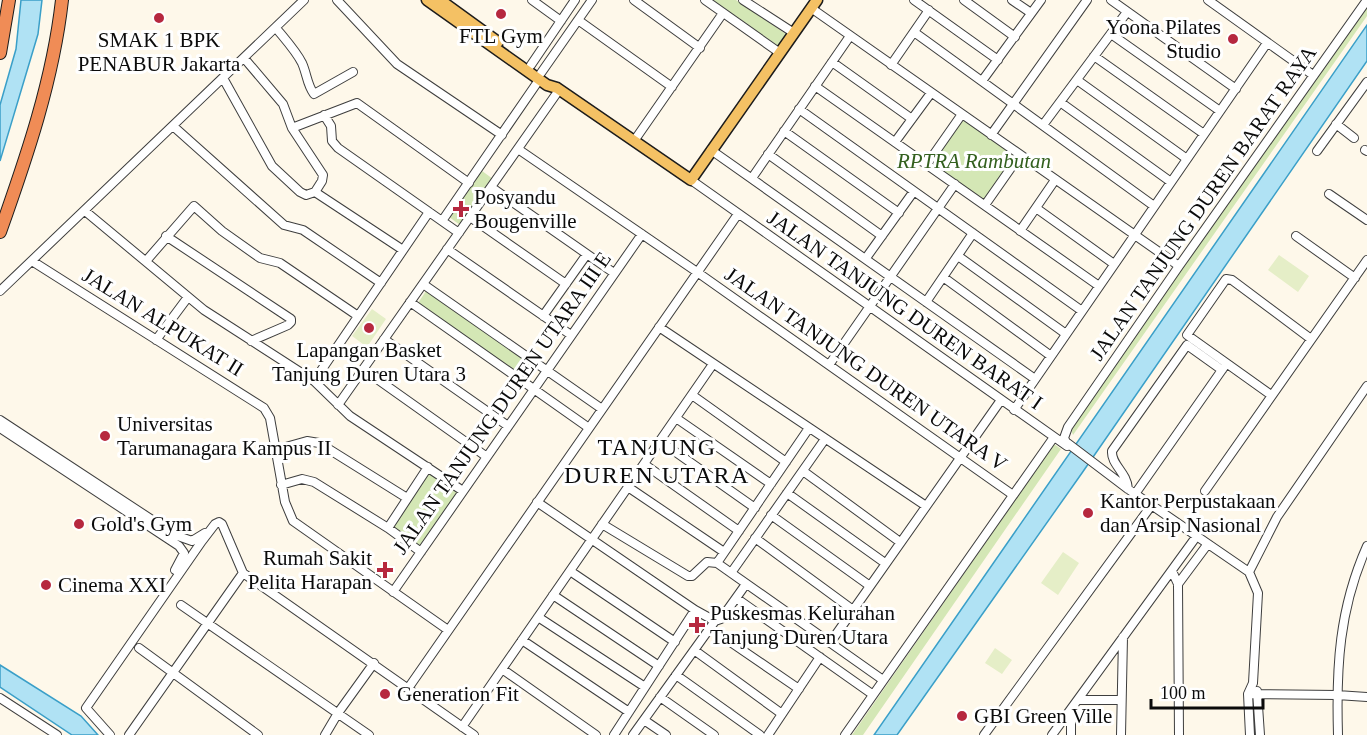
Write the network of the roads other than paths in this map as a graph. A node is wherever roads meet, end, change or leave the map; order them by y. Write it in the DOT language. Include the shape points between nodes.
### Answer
graph roads {
  1 [pos="9,0"];
  2 [pos="62,0"];
  3 [pos="304,0"];
  4 [pos="337,0"];
  5 [pos="427,0"];
  6 [pos="440,0"];
  7 [pos="532,0"];
  8 [pos="575,0"];
  9 [pos="592,0"];
  10 [pos="634,0"];
  11 [pos="705,0"];
  12 [pos="743,0"];
  13 [pos="914,0"];
  14 [pos="964,0"];
  15 [pos="1012,0"];
  16 [pos="1041,0"];
  17 [pos="1087,0"];
  18 [pos="1111,0"];
  19 [pos="1208,0"];
  20 [pos="1367,0"];
  21 [pos="814,4"];
  22 [pos="929,10"];
  23 [pos="1127,12"];
  24 [pos="723,13"];
  25 [pos="1031,14"];
  26 [pos="578,20"];
  27 [pos="561,21"];
  28 [pos="276,27"];
  29 [pos="914,32"];
  30 [pos="794,33"];
  31 [pos="1111,34"];
  32 [pos="850,36"];
  33 [pos="1015,37"];
  34 [pos="1268,43"];
  35 [pos="700,48"];
  36 [pos="0,53"];
  37 [pos="780,53"];
  38 [pos="1094,56"];
  39 [pos="244,58"];
  40 [pos="998,60"];
  41 [pos="832,62"];
  42 [pos="891,64"];
  43 [pos="531,65"];
  44 [pos="352,72"];
  45 [pos="1313,75"];
  46 [pos="540,76"];
  47 [pos="223,78"];
  48 [pos="1077,80"];
  49 [pos="982,81"];
  50 [pos="1367,82"];
  51 [pos="816,86"];
  52 [pos="672,87"];
  53 [pos="558,89"];
  54 [pos="1236,89"];
  55 [pos="931,93"];
  56 [pos="1060,102"];
  57 [pos="1013,104"];
  58 [pos="798,109"];
  59 [pos="1220,111"];
  60 [pos="962,114"];
  61 [pos="324,115"];
  62 [pos="912,119"];
  63 [pos="1336,124"];
  64 [pos="1043,125"];
  65 [pos="173,126"];
  66 [pos="292,128"];
  67 [pos="784,131"];
  68 [pos="1204,134"];
  69 [pos="501,135"];
  70 [pos="991,135"];
  71 [pos="1354,138"];
  72 [pos="634,141"];
  73 [pos="895,142"];
  74 [pos="518,149"];
  75 [pos="711,150"];
  76 [pos="1317,151"];
  77 [pos="768,154"];
  78 [pos="1020,155"];
  79 [pos="1187,159"];
  80 [pos="927,164"];
  81 [pos="752,178"];
  82 [pos="691,180"];
  83 [pos="1055,180"];
  84 [pos="1170,182"];
  85 [pos="469,183"];
  86 [pos="955,184"];
  87 [pos="491,187"];
  88 [pos="914,191"];
  89 [pos="315,192"];
  90 [pos="1329,194"];
  91 [pos="985,205"];
  92 [pos="1154,206"];
  93 [pos="938,208"];
  94 [pos="1036,208"];
  95 [pos="85,211"];
  96 [pos="429,212"];
  97 [pos="899,213"];
  98 [pos="738,214"];
  99 [pos="470,217"];
  100 [pos="1367,220"];
  101 [pos="442,221"];
  102 [pos="1020,231"];
  103 [pos="0,232"];
  104 [pos="459,233"];
  105 [pos="973,233"];
  106 [pos="642,234"];
  107 [pos="1134,235"];
  108 [pos="166,236"];
  109 [pos="882,236"];
  110 [pos="1296,236"];
  111 [pos="447,249"];
  112 [pos="404,250"];
  113 [pos="587,254"];
  114 [pos="958,256"];
  115 [pos="866,258"];
  116 [pos="1367,260"];
  117 [pos="32,261"];
  118 [pos="146,261"];
  119 [pos="1114,264"];
  120 [pos="1179,266"];
  121 [pos="697,272"];
  122 [pos="614,273"];
  123 [pos="891,276"];
  124 [pos="943,277"];
  125 [pos="1355,278"];
  126 [pos="381,283"];
  127 [pos="423,284"];
  128 [pos="566,284"];
  129 [pos="1099,286"];
  130 [pos="0,291"];
  131 [pos="188,297"];
  132 [pos="410,302"];
  133 [pos="926,302"];
  134 [pos="869,308"];
  135 [pos="1082,311"];
  136 [pos="358,316"];
  137 [pos="543,316"];
  138 [pos="659,327"];
  139 [pos="1066,334"];
  140 [pos="571,335"];
  141 [pos="384,339"];
  142 [pos="1311,339"];
  143 [pos="156,340"];
  144 [pos="251,341"];
  145 [pos="1051,356"];
  146 [pos="713,364"];
  147 [pos="830,365"];
  148 [pos="1224,367"];
  149 [pos="363,369"];
  150 [pos="547,371"];
  151 [pos="1035,379"];
  152 [pos="314,381"];
  153 [pos="1367,386"];
  154 [pos="534,389"];
  155 [pos="692,395"];
  156 [pos="1271,396"];
  157 [pos="1001,400"];
  158 [pos="338,405"];
  159 [pos="602,409"];
  160 [pos="1014,410"];
  161 [pos="676,418"];
  162 [pos="0,420"];
  163 [pos="508,426"];
  164 [pos="1068,427"];
  165 [pos="0,428"];
  166 [pos="589,428"];
  167 [pos="809,428"];
  168 [pos="1052,436"];
  169 [pos="825,439"];
  170 [pos="660,441"];
  171 [pos="27,443"];
  172 [pos="1066,443"];
  173 [pos="275,450"];
  174 [pos="487,457"];
  175 [pos="960,457"];
  176 [pos="786,462"];
  177 [pos="644,464"];
  178 [pos="428,467"];
  179 [pos="803,471"];
  180 [pos="771,484"];
  181 [pos="281,485"];
  182 [pos="628,487"];
  183 [pos="463,491"];
  184 [pos="1205,491"];
  185 [pos="1132,492"];
  186 [pos="787,493"];
  187 [pos="1013,495"];
  188 [pos="407,498"];
  189 [pos="537,502"];
  190 [pos="926,506"];
  191 [pos="1151,506"];
  192 [pos="755,508"];
  193 [pos="771,515"];
  194 [pos="602,524"];
  195 [pos="214,525"];
  196 [pos="388,528"];
  197 [pos="739,531"];
  198 [pos="1196,537"];
  199 [pos="755,538"];
  200 [pos="591,540"];
  201 [pos="900,542"];
  202 [pos="1208,545"];
  203 [pos="1367,546"];
  204 [pos="421,552"];
  205 [pos="724,552"];
  206 [pos="717,563"];
  207 [pos="885,563"];
  208 [pos="570,571"];
  209 [pos="1172,571"];
  210 [pos="1249,572"];
  211 [pos="243,573"];
  212 [pos="731,573"];
  213 [pos="746,584"];
  214 [pos="1178,584"];
  215 [pos="870,586"];
  216 [pos="393,592"];
  217 [pos="553,595"];
  218 [pos="736,598"];
  219 [pos="159,602"];
  220 [pos="181,605"];
  221 [pos="696,610"];
  222 [pos="853,610"];
  223 [pos="538,617"];
  224 [pos="207,624"];
  225 [pos="712,624"];
  226 [pos="448,630"];
  227 [pos="1123,637"];
  228 [pos="522,640"];
  229 [pos="675,642"];
  230 [pos="830,643"];
  231 [pos="139,648"];
  232 [pos="694,650"];
  233 [pos="820,657"];
  234 [pos="374,663"];
  235 [pos="659,666"];
  236 [pos="502,669"];
  237 [pos="172,674"];
  238 [pos="676,675"];
  239 [pos="883,680"];
  240 [pos="1253,683"];
  241 [pos="409,687"];
  242 [pos="645,687"];
  243 [pos="799,689"];
  244 [pos="872,694"];
  245 [pos="1248,694"];
  246 [pos="1258,694"];
  247 [pos="1337,695"];
  248 [pos="660,697"];
  249 [pos="1367,697"];
  250 [pos="0,698"];
  251 [pos="1078,700"];
  252 [pos="1121,700"];
  253 [pos="1071,710"];
  254 [pos="629,712"];
  255 [pos="338,713"];
  256 [pos="782,714"];
  257 [pos="644,720"];
  258 [pos="462,727"];
  259 [pos="57,735"];
  260 [pos="110,735"];
  261 [pos="129,735"];
  262 [pos="258,735"];
  263 [pos="325,735"];
  264 [pos="369,735"];
  265 [pos="474,735"];
  266 [pos="596,735"];
  267 [pos="614,735"];
  268 [pos="633,735"];
  269 [pos="666,735"];
  270 [pos="714,735"];
  271 [pos="760,735"];
  272 [pos="768,735"];
  273 [pos="845,735"];
  274 [pos="984,735"];
  275 [pos="1052,735"];
  276 [pos="1071,735"];
  277 [pos="1121,735"];
  278 [pos="1179,735"];
  279 [pos="1250,735"];
  280 [pos="1260,735"];
  281 [pos="1338,735"];
  1 -- 36 [label="highway"];
  2 -- 103 [label="highway" via="42,105"];
  3 -- 28 [label="street"];
  4 -- 69 [label="street" via="397,64"];
  5 -- 46 [label="main road"];
  6 -- 43 [label="main road"];
  7 -- 27 [label="street"];
  8 -- 27 [label="street"];
  9 -- 26 [label="street"];
  10 -- 35 [label="street"];
  11 -- 24 [label="street"];
  12 -- 30 [label="street"];
  13 -- 22 [label="street"];
  14 -- 33 [label="street"];
  15 -- 25 [label="street"];
  16 -- 25 [label="street"];
  17 -- 57 [label="street"];
  18 -- 23 [label="street"];
  19 -- 34 [label="street"];
  20 -- 45 [label="street, JALAN TANJUNG DUREN BARAT RAYA"];
  21 -- 30 [label="main road"];
  21 -- 32 [label="street"];
  22 -- 29 [label="street"];
  22 -- 40 [label="street"];
  23 -- 31 [label="street"];
  23 -- 54 [label="street"];
  24 -- 35 [label="street"];
  24 -- 37 [label="street"];
  25 -- 33 [label="street"];
  26 -- 46 [label="street"];
  26 -- 52 [label="street"];
  27 -- 43 [label="street"];
  28 -- 39 [label="street"];
  28 -- 44 [label="street" via="300,60 313,93"];
  29 -- 42 [label="street"];
  29 -- 49 [label="street"];
  30 -- 37 [label="main road"];
  31 -- 38 [label="street"];
  31 -- 59 [label="street"];
  32 -- 41 [label="street"];
  32 -- 42 [label="street"];
  33 -- 40 [label="street"];
  34 -- 45 [label="street"];
  34 -- 54 [label="street"];
  35 -- 52 [label="street"];
  37 -- 75 [label="main road"];
  38 -- 48 [label="street"];
  38 -- 68 [label="street"];
  39 -- 47 [label="street"];
  39 -- 66 [label="street" via="283,104"];
  40 -- 49 [label="street"];
  41 -- 51 [label="street"];
  41 -- 62 [label="street"];
  42 -- 55 [label="street"];
  43 -- 46 [label="main road"];
  45 -- 120 [label="street, JALAN TANJUNG DUREN BARAT RAYA"];
  46 -- 53 [label="main road" via="551,80"];
  46 -- 69 [label="street"];
  47 -- 65 [label="street"];
  47 -- 89 [label="street" via="272,166 303,195"];
  48 -- 56 [label="street"];
  48 -- 79 [label="street"];
  49 -- 57 [label="street"];
  50 -- 63 [label="street"];
  51 -- 58 [label="street"];
  51 -- 73 [label="street"];
  52 -- 72 [label="street"];
  53 -- 72 [label="main road"];
  53 -- 74 [label="street"];
  54 -- 59 [label="street"];
  55 -- 60 [label="street"];
  55 -- 62 [label="street"];
  56 -- 64 [label="street"];
  56 -- 84 [label="street"];
  57 -- 64 [label="street"];
  57 -- 70 [label="street"];
  58 -- 67 [label="street"];
  58 -- 88 [label="street"];
  59 -- 68 [label="street"];
  60 -- 70 [label="street"];
  60 -- 80 [label="street"];
  61 -- 66 [label="street"];
  61 -- 85 [label="street" via="357,103"];
  61 -- 96 [label="street" via="331,126 334,145"];
  62 -- 73 [label="street"];
  63 -- 71 [label="street"];
  63 -- 76 [label="street"];
  64 -- 92 [label="street"];
  65 -- 95 [label="street"];
  65 -- 126 [label="street" via="284,225 303,230"];
  66 -- 89 [label="street" via="322,175"];
  67 -- 77 [label="street"];
  67 -- 97 [label="street"];
  68 -- 79 [label="street"];
  69 -- 85 [label="street"];
  70 -- 78 [label="street"];
  72 -- 82 [label="main road"];
  73 -- 80 [label="street"];
  74 -- 87 [label="street"];
  74 -- 106 [label="street, JALAN TANJUNG DUREN UTARA V"];
  75 -- 81 [label="street"];
  75 -- 82 [label="main road"];
  77 -- 81 [label="street"];
  77 -- 109 [label="street"];
  78 -- 83 [label="street"];
  78 -- 91 [label="street"];
  79 -- 84 [label="street"];
  80 -- 86 [label="street"];
  81 -- 115 [label="street"];
  82 -- 98 [label="street, JALAN TANJUNG DUREN BARAT I"];
  83 -- 94 [label="street"];
  83 -- 107 [label="street"];
  84 -- 92 [label="street"];
  85 -- 101 [label="street"];
  86 -- 91 [label="street"];
  86 -- 93 [label="street"];
  87 -- 99 [label="street"];
  87 -- 113 [label="street"];
  88 -- 93 [label="street"];
  88 -- 97 [label="street"];
  89 -- 112 [label="street"];
  90 -- 100 [label="street"];
  91 -- 102 [label="street"];
  92 -- 107 [label="street"];
  93 -- 105 [label="street"];
  93 -- 123 [label="street"];
  94 -- 102 [label="street"];
  94 -- 119 [label="street"];
  95 -- 117 [label="street"];
  95 -- 118 [label="street"];
  96 -- 101 [label="street"];
  96 -- 112 [label="street"];
  97 -- 109 [label="street"];
  98 -- 121 [label="street"];
  98 -- 134 [label="street, JALAN TANJUNG DUREN BARAT I"];
  99 -- 104 [label="street"];
  99 -- 128 [label="street"];
  101 -- 104 [label="street"];
  102 -- 129 [label="street"];
  104 -- 111 [label="street"];
  105 -- 114 [label="street"];
  105 -- 135 [label="street"];
  106 -- 121 [label="street, JALAN TANJUNG DUREN UTARA V"];
  106 -- 122 [label="street, JALAN TANJUNG DUREN UTARA III E"];
  107 -- 119 [label="street"];
  107 -- 120 [label="street"];
  108 -- 118 [label="street"];
  108 -- 136 [label="street" via="194,206 260,258 280,262"];
  108 -- 144 [label="street" via="291,319 288,325"];
  109 -- 115 [label="street"];
  110 -- 125 [label="street"];
  111 -- 127 [label="street"];
  111 -- 137 [label="street"];
  112 -- 126 [label="street"];
  113 -- 122 [label="street"];
  113 -- 128 [label="street"];
  114 -- 124 [label="street"];
  114 -- 139 [label="street"];
  115 -- 123 [label="street"];
  116 -- 125 [label="street"];
  117 -- 130 [label="street"];
  117 -- 143 [label="street, JALAN ALPUKAT II"];
  118 -- 131 [label="street"];
  119 -- 129 [label="street"];
  120 -- 164 [label="street, JALAN TANJUNG DUREN BARAT RAYA"];
  121 -- 138 [label="street"];
  121 -- 147 [label="street, JALAN TANJUNG DUREN UTARA V"];
  122 -- 140 [label="street, JALAN TANJUNG DUREN UTARA III E"];
  123 -- 133 [label="street"];
  123 -- 134 [label="street"];
  124 -- 133 [label="street"];
  124 -- 145 [label="street"];
  125 -- 142 [label="street"];
  126 -- 136 [label="street"];
  127 -- 132 [label="street"];
  127 -- 150 [label="street"];
  128 -- 137 [label="street"];
  129 -- 135 [label="street"];
  131 -- 143 [label="street"];
  131 -- 144 [label="street"];
  132 -- 141 [label="street"];
  132 -- 154 [label="street"];
  133 -- 151 [label="street"];
  134 -- 147 [label="street"];
  134 -- 157 [label="street, JALAN TANJUNG DUREN BARAT I"];
  135 -- 139 [label="street"];
  136 -- 152 [label="street"];
  137 -- 140 [label="street"];
  138 -- 146 [label="street"];
  138 -- 159 [label="street"];
  139 -- 145 [label="street"];
  140 -- 150 [label="street, JALAN TANJUNG DUREN UTARA III E"];
  141 -- 149 [label="street"];
  141 -- 163 [label="street"];
  142 -- 148 [label="street" via="1226,279 1187,335"];
  142 -- 156 [label="street"];
  143 -- 173 [label="street, JALAN ALPUKAT II" via="268,413"];
  144 -- 152 [label="street"];
  145 -- 151 [label="street"];
  146 -- 155 [label="street"];
  146 -- 167 [label="street"];
  147 -- 175 [label="street, JALAN TANJUNG DUREN UTARA V"];
  148 -- 156 [label="street"];
  148 -- 185 [label="street"];
  148 -- 185 [label="street" via="1187,345 1112,451"];
  149 -- 158 [label="street"];
  149 -- 174 [label="street"];
  150 -- 154 [label="street, JALAN TANJUNG DUREN UTARA III E"];
  150 -- 159 [label="street"];
  151 -- 160 [label="street"];
  152 -- 158 [label="street"];
  153 -- 210 [label="street" via="1278,518"];
  154 -- 163 [label="street, JALAN TANJUNG DUREN UTARA III E"];
  154 -- 166 [label="street"];
  155 -- 161 [label="street"];
  155 -- 176 [label="street"];
  156 -- 184 [label="street"];
  157 -- 160 [label="street, JALAN TANJUNG DUREN BARAT I"];
  157 -- 175 [label="street"];
  158 -- 178 [label="street"];
  159 -- 166 [label="street"];
  160 -- 168 [label="street, JALAN TANJUNG DUREN BARAT I"];
  161 -- 170 [label="street"];
  161 -- 180 [label="street"];
  162 -- 171 [label="street"];
  163 -- 174 [label="street, JALAN TANJUNG DUREN UTARA III E"];
  164 -- 168 [label="street"];
  164 -- 172 [label="street, JALAN TANJUNG DUREN BARAT RAYA"];
  165 -- 171 [label="street"];
  166 -- 189 [label="street"];
  167 -- 169 [label="street"];
  167 -- 176 [label="street"];
  168 -- 172 [label="street, JALAN TANJUNG DUREN BARAT I"];
  168 -- 187 [label="street"];
  169 -- 179 [label="street"];
  169 -- 190 [label="street"];
  170 -- 177 [label="street"];
  170 -- 192 [label="street"];
  171 -- 195 [label="street" via="181,538 192,541"];
  171 -- 219 [label="street" via="183,550 184,556"];
  172 -- 185 [label="street, JALAN TANJUNG DUREN BARAT I"];
  173 -- 181 [label="street"];
  173 -- 188 [label="street" via="307,441 319,443"];
  174 -- 183 [label="street, JALAN TANJUNG DUREN UTARA III E"];
  175 -- 187 [label="street, JALAN TANJUNG DUREN UTARA V"];
  175 -- 190 [label="street"];
  176 -- 180 [label="street"];
  177 -- 182 [label="street"];
  177 -- 197 [label="street"];
  178 -- 183 [label="street"];
  178 -- 188 [label="street"];
  179 -- 186 [label="street"];
  179 -- 201 [label="street"];
  180 -- 192 [label="street"];
  181 -- 196 [label="street" via="307,479"];
  181 -- 216 [label="street" via="293,521"];
  182 -- 194 [label="street"];
  182 -- 205 [label="street"];
  183 -- 204 [label="street, JALAN TANJUNG DUREN UTARA III E"];
  185 -- 191 [label="street, JALAN TANJUNG DUREN BARAT I"];
  186 -- 193 [label="street"];
  186 -- 207 [label="street"];
  187 -- 239 [label="street"];
  188 -- 196 [label="street"];
  189 -- 200 [label="street"];
  189 -- 226 [label="street"];
  190 -- 201 [label="street"];
  191 -- 198 [label="street, JALAN TANJUNG DUREN BARAT I"];
  191 -- 274 [label="street"];
  192 -- 197 [label="street"];
  193 -- 199 [label="street"];
  193 -- 215 [label="street"];
  194 -- 200 [label="street"];
  194 -- 206 [label="street" via="688,576 707,562"];
  195 -- 211 [label="street" via="222,524"];
  195 -- 219 [label="street"];
  196 -- 204 [label="street"];
  197 -- 205 [label="street"];
  198 -- 202 [label="street, JALAN TANJUNG DUREN BARAT I"];
  198 -- 209 [label="street"];
  199 -- 212 [label="street"];
  199 -- 222 [label="street"];
  200 -- 208 [label="street"];
  200 -- 221 [label="street"];
  201 -- 207 [label="street"];
  202 -- 210 [label="street, JALAN TANJUNG DUREN BARAT I"];
  202 -- 214 [label="street"];
  203 -- 247 [label="street" via="1342,621"];
  204 -- 216 [label="street, JALAN TANJUNG DUREN UTARA III E"];
  205 -- 206 [label="street"];
  206 -- 212 [label="street"];
  207 -- 215 [label="street"];
  208 -- 217 [label="street"];
  208 -- 229 [label="street"];
  209 -- 214 [label="street"];
  209 -- 227 [label="street"];
  210 -- 240 [label="street" via="1258,593"];
  211 -- 224 [label="street"];
  211 -- 234 [label="street"];
  212 -- 213 [label="street"];
  213 -- 218 [label="street"];
  213 -- 230 [label="street"];
  214 -- 278 [label="street"];
  215 -- 222 [label="street"];
  216 -- 226 [label="street"];
  217 -- 223 [label="street"];
  217 -- 235 [label="street"];
  218 -- 225 [label="street" via="721,619"];
  218 -- 233 [label="street"];
  219 -- 260 [label="street" via="86,708"];
  220 -- 224 [label="street"];
  221 -- 225 [label="street"];
  221 -- 229 [label="street"];
  222 -- 230 [label="street"];
  223 -- 228 [label="street"];
  223 -- 242 [label="street"];
  224 -- 237 [label="street"];
  224 -- 255 [label="street"];
  225 -- 232 [label="street"];
  225 -- 243 [label="street"];
  226 -- 241 [label="street"];
  227 -- 251 [label="street"];
  227 -- 252 [label="street"];
  228 -- 236 [label="street"];
  228 -- 254 [label="street"];
  229 -- 235 [label="street"];
  230 -- 239 [label="street"];
  231 -- 237 [label="street"];
  232 -- 238 [label="street"];
  232 -- 256 [label="street"];
  233 -- 243 [label="street"];
  233 -- 244 [label="street"];
  234 -- 241 [label="street"];
  234 -- 255 [label="street"];
  235 -- 242 [label="street"];
  236 -- 258 [label="street"];
  236 -- 266 [label="street"];
  237 -- 261 [label="street"];
  237 -- 262 [label="street"];
  238 -- 248 [label="street"];
  238 -- 271 [label="street"];
  239 -- 244 [label="street"];
  240 -- 245 [label="street"];
  240 -- 246 [label="street"];
  241 -- 258 [label="street"];
  242 -- 254 [label="street"];
  243 -- 256 [label="street"];
  244 -- 273 [label="street"];
  245 -- 246 [label="street"];
  245 -- 279 [label="street"];
  246 -- 247 [label="street"];
  246 -- 280 [label="street"];
  247 -- 249 [label="street"];
  247 -- 281 [label="street"];
  248 -- 257 [label="street"];
  248 -- 270 [label="street"];
  250 -- 259 [label="street"];
  251 -- 252 [label="street"];
  251 -- 253 [label="street"];
  252 -- 277 [label="street"];
  253 -- 275 [label="street"];
  253 -- 276 [label="street"];
  254 -- 267 [label="street"];
  255 -- 263 [label="street"];
  255 -- 264 [label="street"];
  256 -- 272 [label="street"];
  257 -- 268 [label="street"];
  257 -- 269 [label="street"];
  258 -- 265 [label="street"];
}
